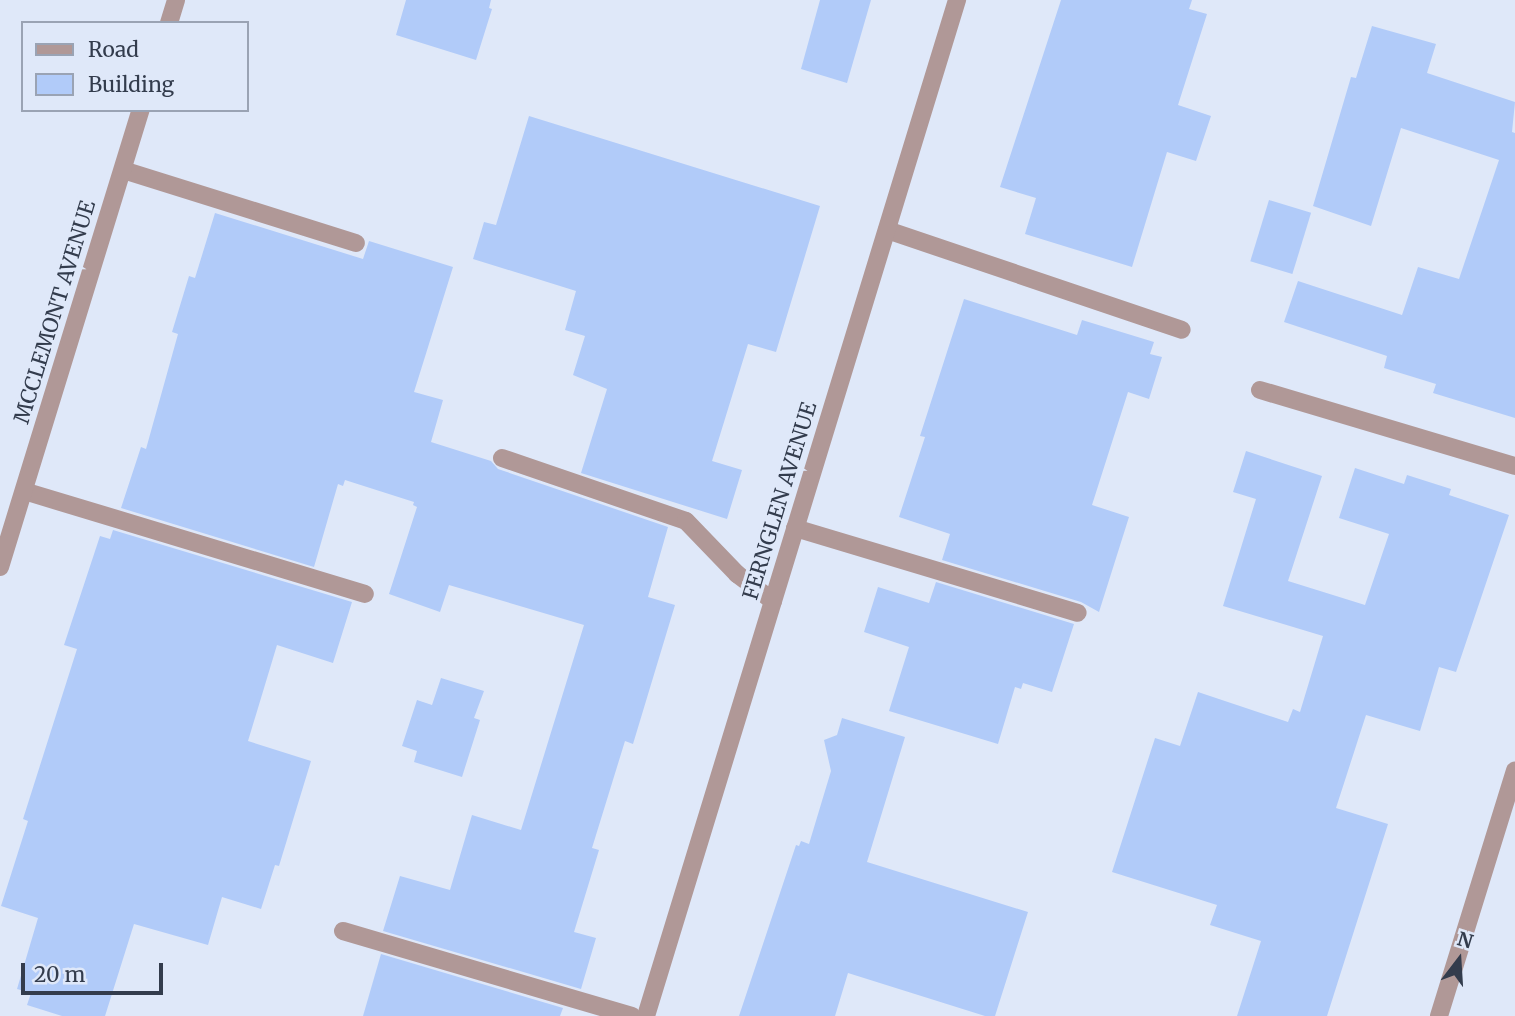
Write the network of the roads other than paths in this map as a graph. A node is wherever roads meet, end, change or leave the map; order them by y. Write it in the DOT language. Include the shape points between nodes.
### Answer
graph roads {
  1 [pos="176,0"];
  2 [pos="957,0"];
  3 [pos="170,21"];
  4 [pos="140,112"];
  5 [pos="123,170"];
  6 [pos="887,230"];
  7 [pos="356,243"];
  8 [pos="1182,330"];
  9 [pos="1260,390"];
  10 [pos="502,458"];
  11 [pos="1515,466"];
  12 [pos="24,491"];
  13 [pos="795,528"];
  14 [pos="0,568"];
  15 [pos="365,594"];
  16 [pos="773,601"];
  17 [pos="1078,613"];
  18 [pos="1515,771"];
  19 [pos="343,931"];
  20 [pos="632,1016"];
  21 [pos="646,1016"];
  22 [pos="1439,1016"];
  1 -- 3 [label="street"];
  2 -- 6 [label="street, FERNGLEN AVENUE"];
  4 -- 5 [label="street, MCCLEMONT AVENUE"];
  5 -- 7 [label="street"];
  5 -- 12 [label="street, MCCLEMONT AVENUE"];
  6 -- 8 [label="street"];
  6 -- 13 [label="street, FERNGLEN AVENUE"];
  9 -- 11 [label="street"];
  10 -- 16 [label="street" via="686,522 737,574"];
  12 -- 14 [label="street, MCCLEMONT AVENUE"];
  12 -- 15 [label="street"];
  13 -- 16 [label="street, FERNGLEN AVENUE"];
  13 -- 17 [label="street"];
  16 -- 21 [label="street, FERNGLEN AVENUE"];
  18 -- 22 [label="street"];
  19 -- 20 [label="street"];
}
